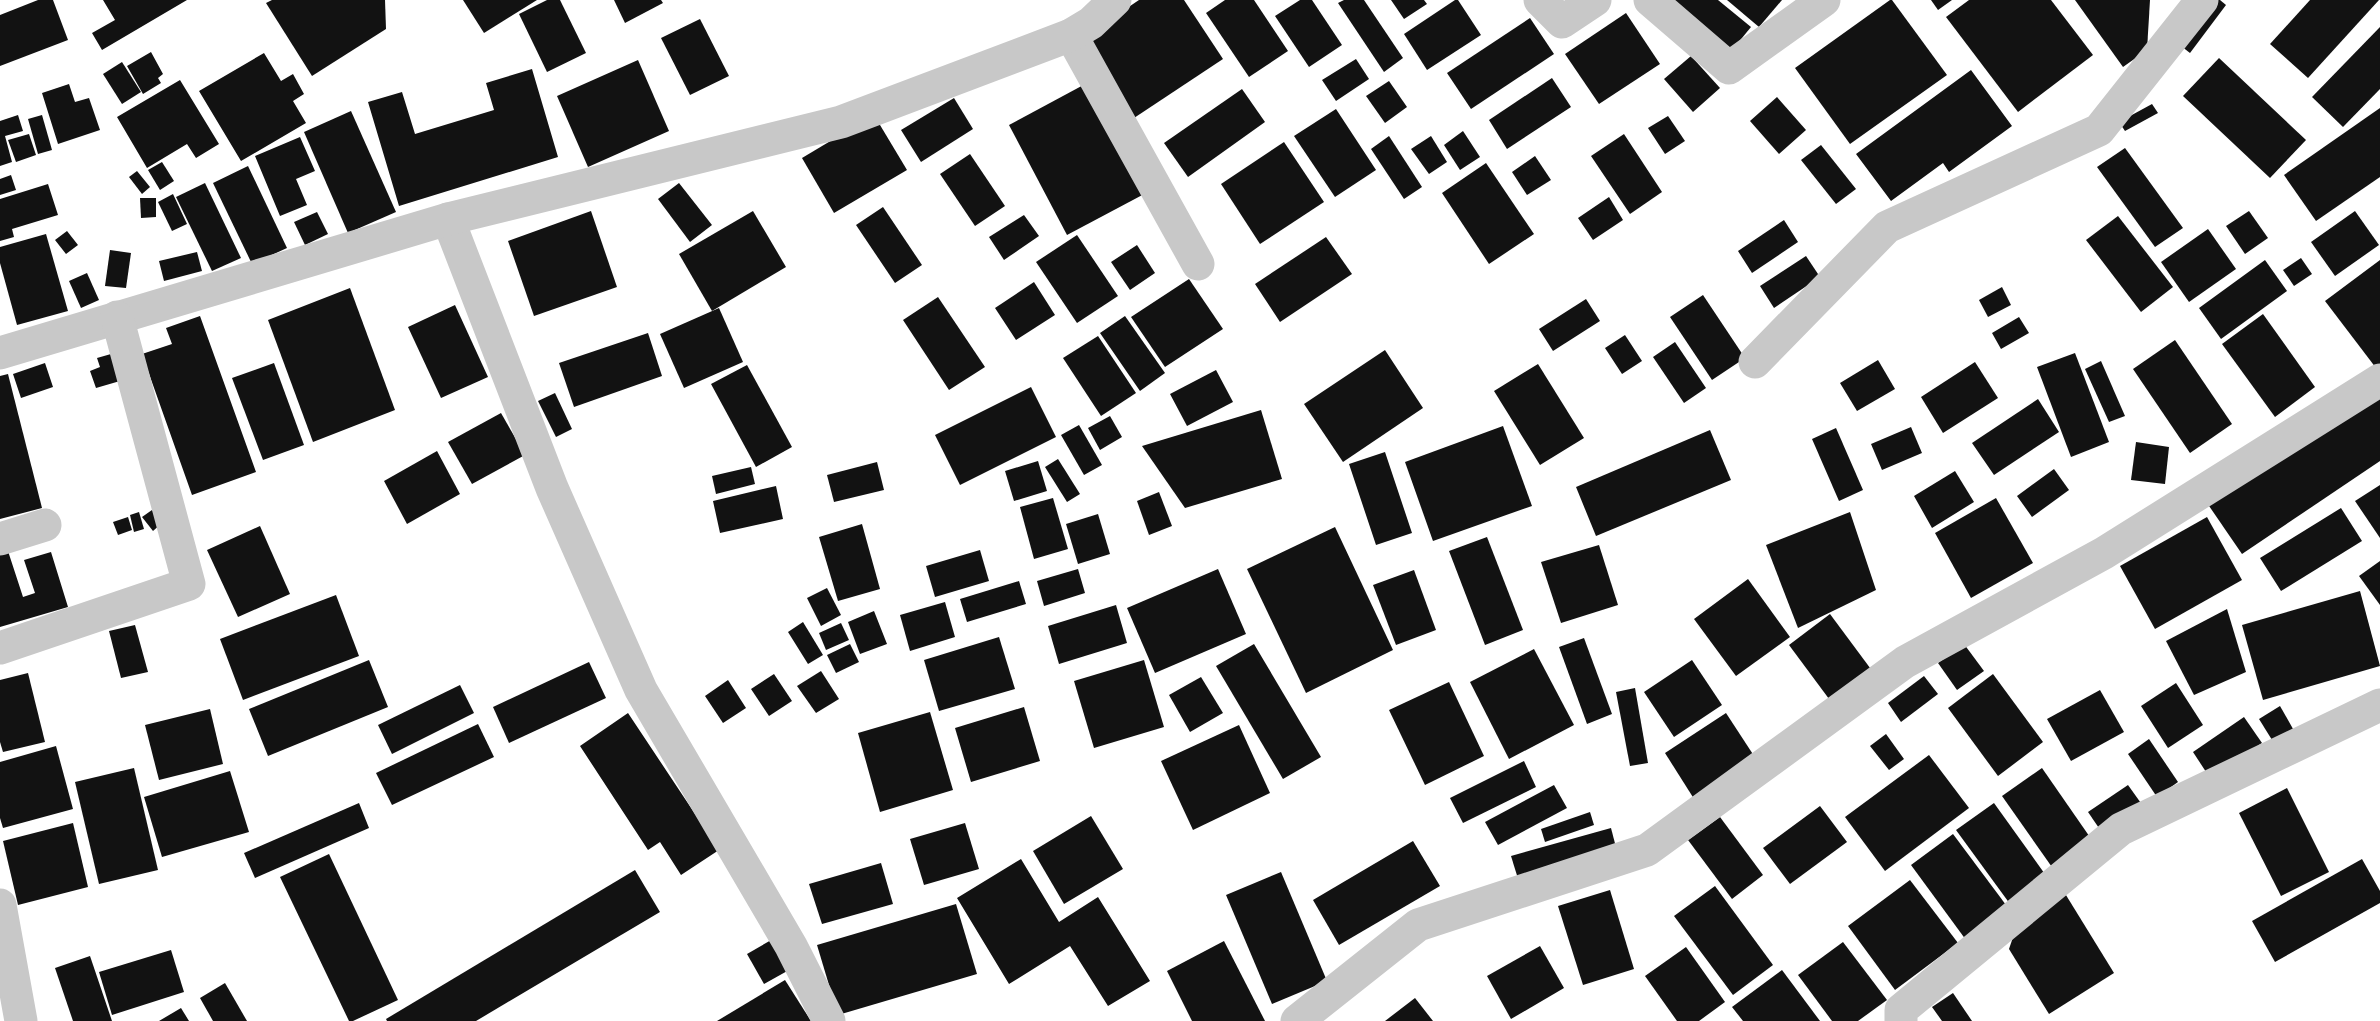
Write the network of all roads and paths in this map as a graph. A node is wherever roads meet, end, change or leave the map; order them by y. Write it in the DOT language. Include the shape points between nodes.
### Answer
graph roads {
  1 [pos="1115,0"];
  2 [pos="1540,0"];
  3 [pos="1595,0"];
  4 [pos="1650,0"];
  5 [pos="1824,0"];
  6 [pos="2202,0"];
  7 [pos="1080,19"];
  8 [pos="448,219"];
  9 [pos="1198,264"];
  10 [pos="117,317"];
  11 [pos="0,353"];
  12 [pos="1755,362"];
  13 [pos="2380,380"];
  14 [pos="45,525"];
  15 [pos="0,539"];
  16 [pos="0,648"];
  17 [pos="2380,705"];
  18 [pos="0,905"];
  19 [pos="21,1021"];
  20 [pos="829,1021"];
  21 [pos="1297,1021"];
  22 [pos="1901,1021"];
  1 -- 7 [label="street"];
  2 -- 3 [label="street" via="1562,22"];
  4 -- 5 [label="street" via="1729,68"];
  6 -- 12 [label="street" via="2099,130 1887,227"];
  7 -- 8 [label="street" via="841,122"];
  7 -- 9 [label="street"];
  8 -- 10 [label="street"];
  8 -- 20 [label="street" via="552,488 641,690 791,946"];
  10 -- 11 [label="street"];
  10 -- 16 [label="street" via="189,584"];
  13 -- 21 [label="street" via="2104,553 1905,662 1647,850 1418,925"];
  14 -- 15 [label="street"];
  17 -- 22 [label="street" via="2121,829 1901,1011"];
  18 -- 19 [label="street"];
}
